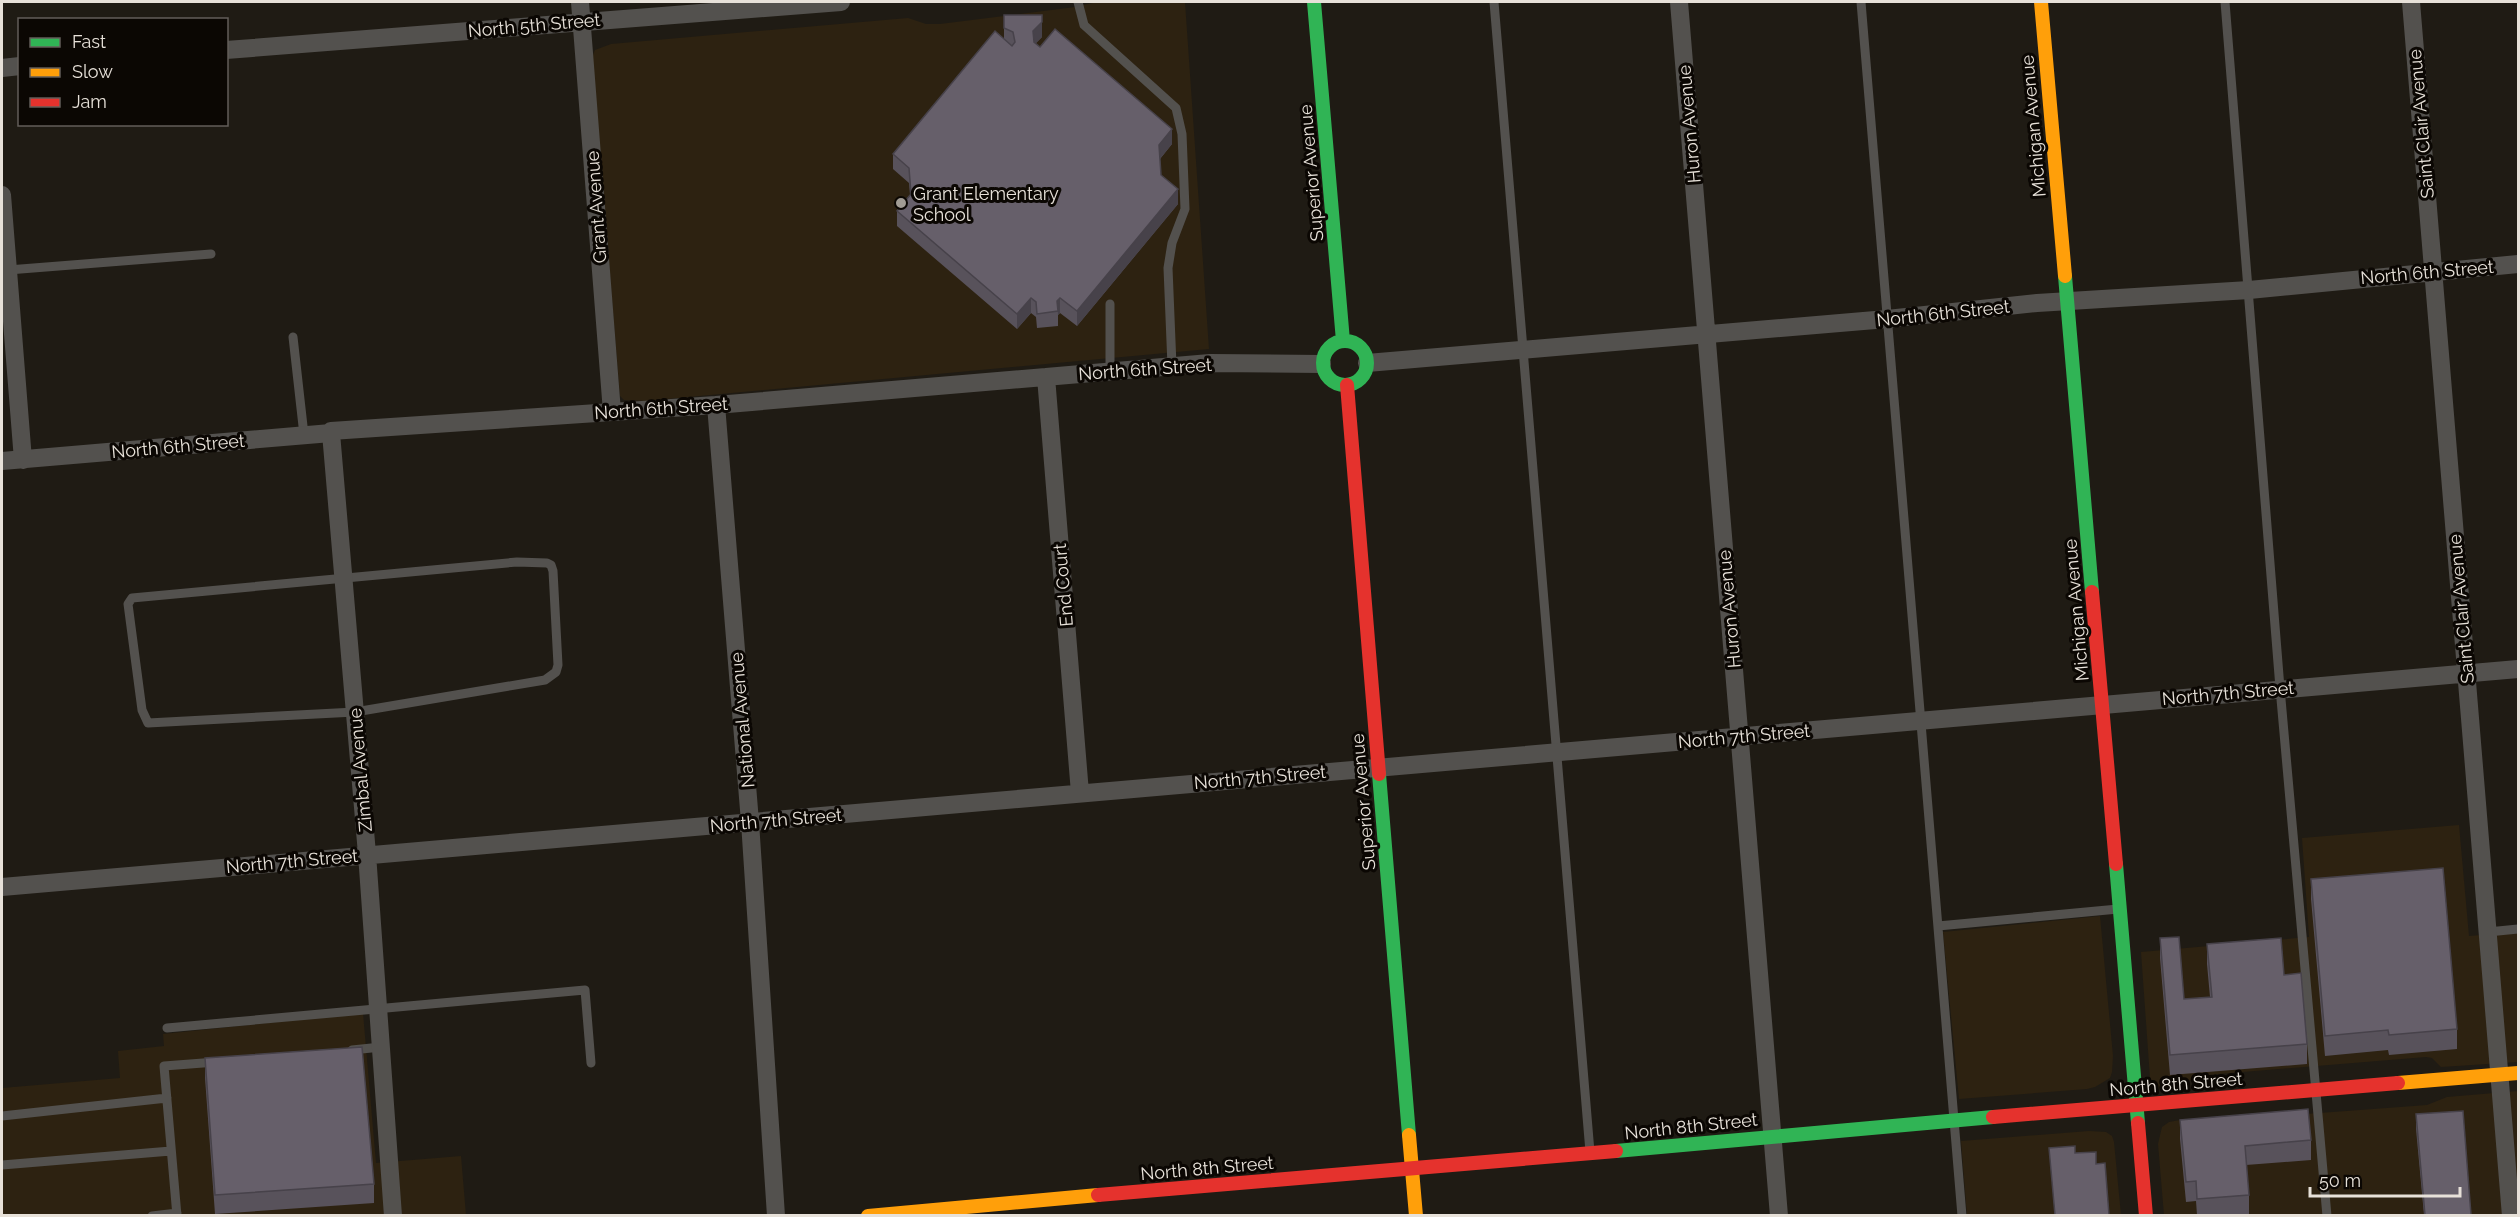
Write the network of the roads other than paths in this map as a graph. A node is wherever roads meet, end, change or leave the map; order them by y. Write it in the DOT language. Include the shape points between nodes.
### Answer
graph roads {
  1 [pos="580,2"];
  2 [pos="841,2"];
  3 [pos="1078,2"];
  4 [pos="1314,2"];
  5 [pos="1494,2"];
  6 [pos="1679,2"];
  7 [pos="1861,2"];
  8 [pos="2041,2"];
  9 [pos="2225,2"];
  10 [pos="2411,2"];
  11 [pos="582,22"];
  12 [pos="228,50"];
  13 [pos="18,66"];
  14 [pos="2,68"];
  15 [pos="2,195"];
  16 [pos="212,254"];
  17 [pos="2518,264"];
  18 [pos="8,270"];
  19 [pos="2433,270"];
  20 [pos="2249,290"];
  21 [pos="2066,301"];
  22 [pos="1110,304"];
  23 [pos="1887,319"];
  24 [pos="1706,335"];
  25 [pos="293,337"];
  26 [pos="1343,341"];
  27 [pos="1522,350"];
  28 [pos="1367,363"];
  29 [pos="1322,364"];
  30 [pos="1172,366"];
  31 [pos="1110,372"];
  32 [pos="1046,377"];
  33 [pos="1347,385"];
  34 [pos="716,405"];
  35 [pos="612,412"];
  36 [pos="331,433"];
  37 [pos="304,435"];
  38 [pos="23,459"];
  39 [pos="2,461"];
  40 [pos="344,577"];
  41 [pos="2518,669"];
  42 [pos="2466,673"];
  43 [pos="2280,688"];
  44 [pos="2103,705"];
  45 [pos="355,712"];
  46 [pos="1921,720"];
  47 [pos="1739,736"];
  48 [pos="1556,752"];
  49 [pos="1378,766"];
  50 [pos="1080,793"];
  51 [pos="750,822"];
  52 [pos="367,854"];
  53 [pos="2,887"];
  54 [pos="2120,908"];
  55 [pos="1938,926"];
  56 [pos="2518,929"];
  57 [pos="2488,932"];
  58 [pos="378,1009"];
  59 [pos="167,1028"];
  60 [pos="381,1047"];
  61 [pos="347,1050"];
  62 [pos="221,1061"];
  63 [pos="591,1063"];
  64 [pos="2518,1073"];
  65 [pos="2499,1075"];
  66 [pos="2316,1089"];
  67 [pos="167,1098"];
  68 [pos="2137,1105"];
  69 [pos="2,1116"];
  70 [pos="1954,1122"];
  71 [pos="1773,1136"];
  72 [pos="171,1151"];
  73 [pos="1590,1154"];
  74 [pos="2,1165"];
  75 [pos="1412,1167"];
  76 [pos="177,1214"];
  77 [pos="152,1215"];
  78 [pos="393,1215"];
  79 [pos="776,1215"];
  80 [pos="868,1215"];
  81 [pos="1416,1215"];
  82 [pos="1779,1215"];
  83 [pos="1962,1215"];
  84 [pos="2146,1215"];
  85 [pos="2327,1215"];
  86 [pos="2511,1215"];
  1 -- 11 [label="street, Grant Avenue"];
  2 -- 11 [label="street, North 5th Street"];
  3 -- 30 [label="lane" via="1084,26 1176,108 1182,134 1185,208 1168,268"];
  4 -- 26 [label="street, Superior Avenue"];
  5 -- 27 [label="lane"];
  6 -- 24 [label="street, Huron Avenue"];
  7 -- 23 [label="lane"];
  8 -- 21 [label="street, Michigan Avenue"];
  9 -- 20 [label="lane"];
  10 -- 19 [label="street, Saint Clair Avenue"];
  11 -- 12 [label="street, North 5th Street"];
  11 -- 35 [label="street, Grant Avenue"];
  13 -- 14 [label="street"];
  15 -- 18 [label="street"];
  16 -- 18 [label="lane"];
  17 -- 19 [label="street, North 6th Street"];
  18 -- 38 [label="street"];
  19 -- 20 [label="street, North 6th Street"];
  19 -- 42 [label="street, Saint Clair Avenue"];
  20 -- 21 [label="street, North 6th Street"];
  20 -- 43 [label="lane"];
  21 -- 23 [label="street, North 6th Street"];
  21 -- 44 [label="street, Michigan Avenue"];
  22 -- 31 [label="lane"];
  23 -- 24 [label="street, North 6th Street"];
  23 -- 46 [label="lane"];
  24 -- 27 [label="street, North 6th Street"];
  24 -- 47 [label="street, Huron Avenue"];
  25 -- 37 [label="lane"];
  26 -- 28 [label="street" via="1357,344"];
  26 -- 29 [label="street" via="1330,346"];
  27 -- 28 [label="street, North 6th Street"];
  27 -- 48 [label="lane"];
  28 -- 33 [label="street" via="1363,375"];
  29 -- 30 [label="street, North 6th Street"];
  29 -- 33 [label="street" via="1333,382"];
  30 -- 31 [label="street, North 6th Street"];
  31 -- 32 [label="street, North 6th Street"];
  32 -- 34 [label="street, North 6th Street"];
  32 -- 50 [label="street, End Court"];
  33 -- 49 [label="street, Superior Avenue"];
  34 -- 35 [label="street, North 6th Street"];
  34 -- 51 [label="street, National Avenue"];
  35 -- 36 [label="street, North 6th Street"];
  36 -- 37 [label="street, North 6th Street"];
  36 -- 40 [label="street, Zimbal Avenue"];
  37 -- 38 [label="street, North 6th Street"];
  38 -- 39 [label="street, North 6th Street"];
  40 -- 45 [label="street, Zimbal Avenue"];
  40 -- 45 [label="lane" via="517,562 547,563 552,571 558,657 556,672 550,678"];
  40 -- 45 [label="lane" via="146,595 132,598 128,604 142,710 148,723"];
  41 -- 42 [label="street, North 7th Street"];
  42 -- 43 [label="street, North 7th Street"];
  42 -- 57 [label="street, Saint Clair Avenue"];
  43 -- 44 [label="street, North 7th Street"];
  43 -- 66 [label="lane"];
  44 -- 46 [label="street, North 7th Street"];
  44 -- 54 [label="street, Michigan Avenue"];
  45 -- 52 [label="street, Zimbal Avenue"];
  46 -- 47 [label="street, North 7th Street"];
  46 -- 55 [label="lane"];
  47 -- 48 [label="street, North 7th Street"];
  47 -- 71 [label="street, Huron Avenue"];
  48 -- 49 [label="street, North 7th Street"];
  48 -- 73 [label="lane"];
  49 -- 50 [label="street, North 7th Street"];
  49 -- 75 [label="street, Superior Avenue"];
  50 -- 51 [label="street, North 7th Street"];
  51 -- 52 [label="street, North 7th Street"];
  51 -- 79 [label="street, National Avenue"];
  52 -- 53 [label="street, North 7th Street"];
  52 -- 58 [label="street, Zimbal Avenue"];
  54 -- 55 [label="lane"];
  54 -- 68 [label="street, Michigan Avenue"];
  55 -- 70 [label="lane"];
  56 -- 57 [label="lane"];
  57 -- 65 [label="street, Saint Clair Avenue"];
  58 -- 59 [label="lane"];
  58 -- 60 [label="street, Zimbal Avenue"];
  58 -- 63 [label="lane" via="585,990"];
  60 -- 61 [label="lane"];
  60 -- 78 [label="street, Zimbal Avenue"];
  62 -- 67 [label="lane" via="164,1066"];
  64 -- 65 [label="street, North 8th Street"];
  65 -- 66 [label="street, North 8th Street"];
  65 -- 86 [label="street, Saint Clair Avenue"];
  66 -- 68 [label="street, North 8th Street"];
  66 -- 85 [label="lane"];
  67 -- 69 [label="lane"];
  67 -- 72 [label="lane"];
  68 -- 70 [label="street, North 8th Street"];
  68 -- 84 [label="street, Michigan Avenue"];
  70 -- 71 [label="street, North 8th Street"];
  70 -- 83 [label="lane"];
  71 -- 73 [label="street, North 8th Street"];
  71 -- 82 [label="street, Huron Avenue"];
  72 -- 74 [label="lane"];
  72 -- 76 [label="lane"];
  73 -- 75 [label="street, North 8th Street"];
  75 -- 80 [label="street, North 8th Street"];
  75 -- 81 [label="street, Superior Avenue"];
  76 -- 77 [label="lane"];
}
